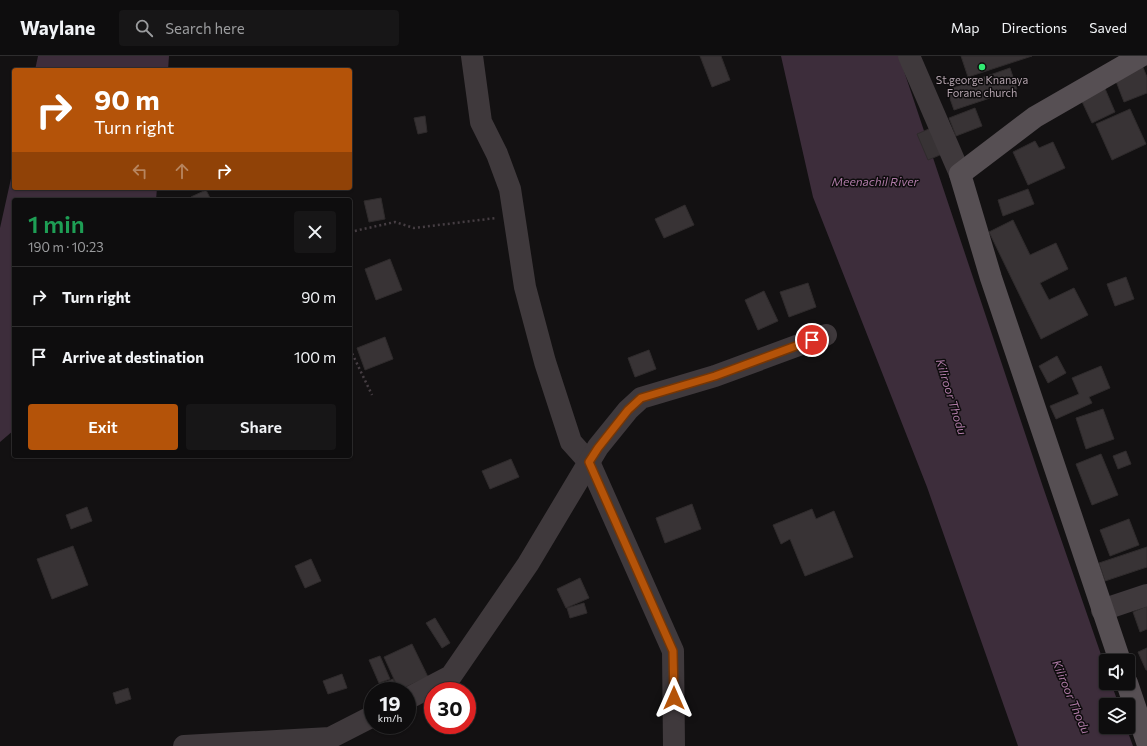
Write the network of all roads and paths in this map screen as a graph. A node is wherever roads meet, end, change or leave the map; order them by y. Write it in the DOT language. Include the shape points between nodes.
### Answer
graph roads {
  1 [pos="472,56"];
  2 [pos="909,56"];
  3 [pos="1141,56"];
  4 [pos="960,174"];
  5 [pos="514,215"];
  6 [pos="352,232"];
  7 [pos="826,335"];
  8 [pos="352,353"];
  9 [pos="372,395"];
  10 [pos="589,462"];
  11 [pos="1147,595"];
  12 [pos="1102,610"];
  13 [pos="1118,654"];
  14 [pos="1129,690"];
  15 [pos="416,694"];
  16 [pos="364,721"];
  17 [pos="1147,742"];
  18 [pos="184,746"];
  19 [pos="674,746"];
  1 -- 5 [label="street" via="481,122 510,189"];
  2 -- 4 [label="street"];
  3 -- 4 [label="main road" via="1035,117"];
  4 -- 12 [label="main road" via="991,278"];
  5 -- 6 [label="path" via="414,228 395,222"];
  5 -- 10 [label="street" via="525,287 548,370 570,442"];
  7 -- 10 [label="street" via="715,376 641,398 628,410"];
  8 -- 9 [label="path"];
  10 -- 15 [label="street" via="528,564 451,676"];
  10 -- 19 [label="street" via="673,651"];
  11 -- 12 [label="street"];
  12 -- 13 [label="main road"];
  14 -- 17 [label="main road"];
  16 -- 18 [label="street" via="330,738"];
}
